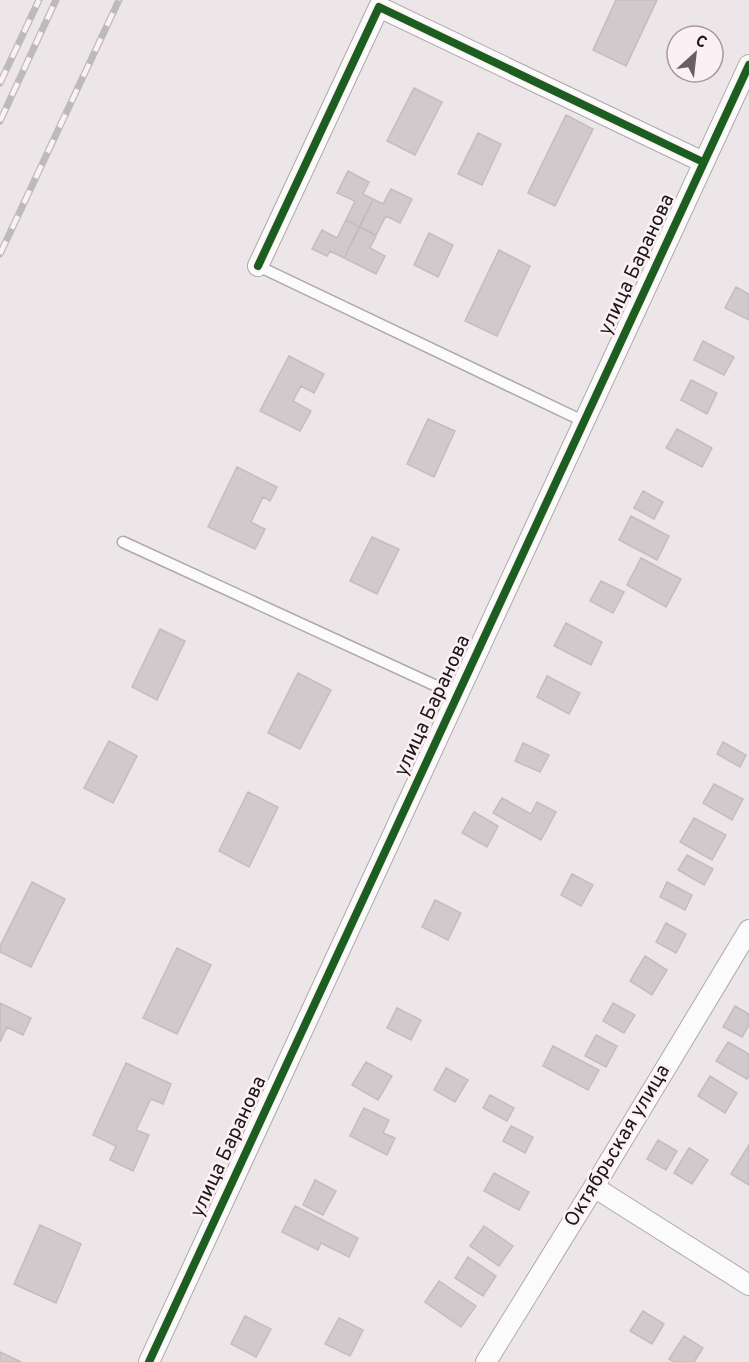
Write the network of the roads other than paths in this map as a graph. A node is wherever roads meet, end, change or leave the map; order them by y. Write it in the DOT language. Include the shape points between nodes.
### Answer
graph roads {
  1 [pos="749,65"];
  2 [pos="703,162"];
  3 [pos="258,266"];
  4 [pos="583,421"];
  5 [pos="123,542"];
  6 [pos="456,695"];
  7 [pos="749,930"];
  8 [pos="594,1187"];
  9 [pos="749,1285"];
  10 [pos="149,1362"];
  11 [pos="486,1362"];
  1 -- 2 [label="street, улица Баранова"];
  2 -- 3 [label="street" via="379,7"];
  2 -- 4 [label="street, улица Баранова"];
  3 -- 4 [label="lane"];
  4 -- 6 [label="street, улица Баранова"];
  5 -- 6 [label="lane"];
  6 -- 10 [label="street, улица Баранова"];
  7 -- 8 [label="street, Октябрьская улица"];
  8 -- 9 [label="street"];
  8 -- 11 [label="street, Октябрьская улица"];
}
